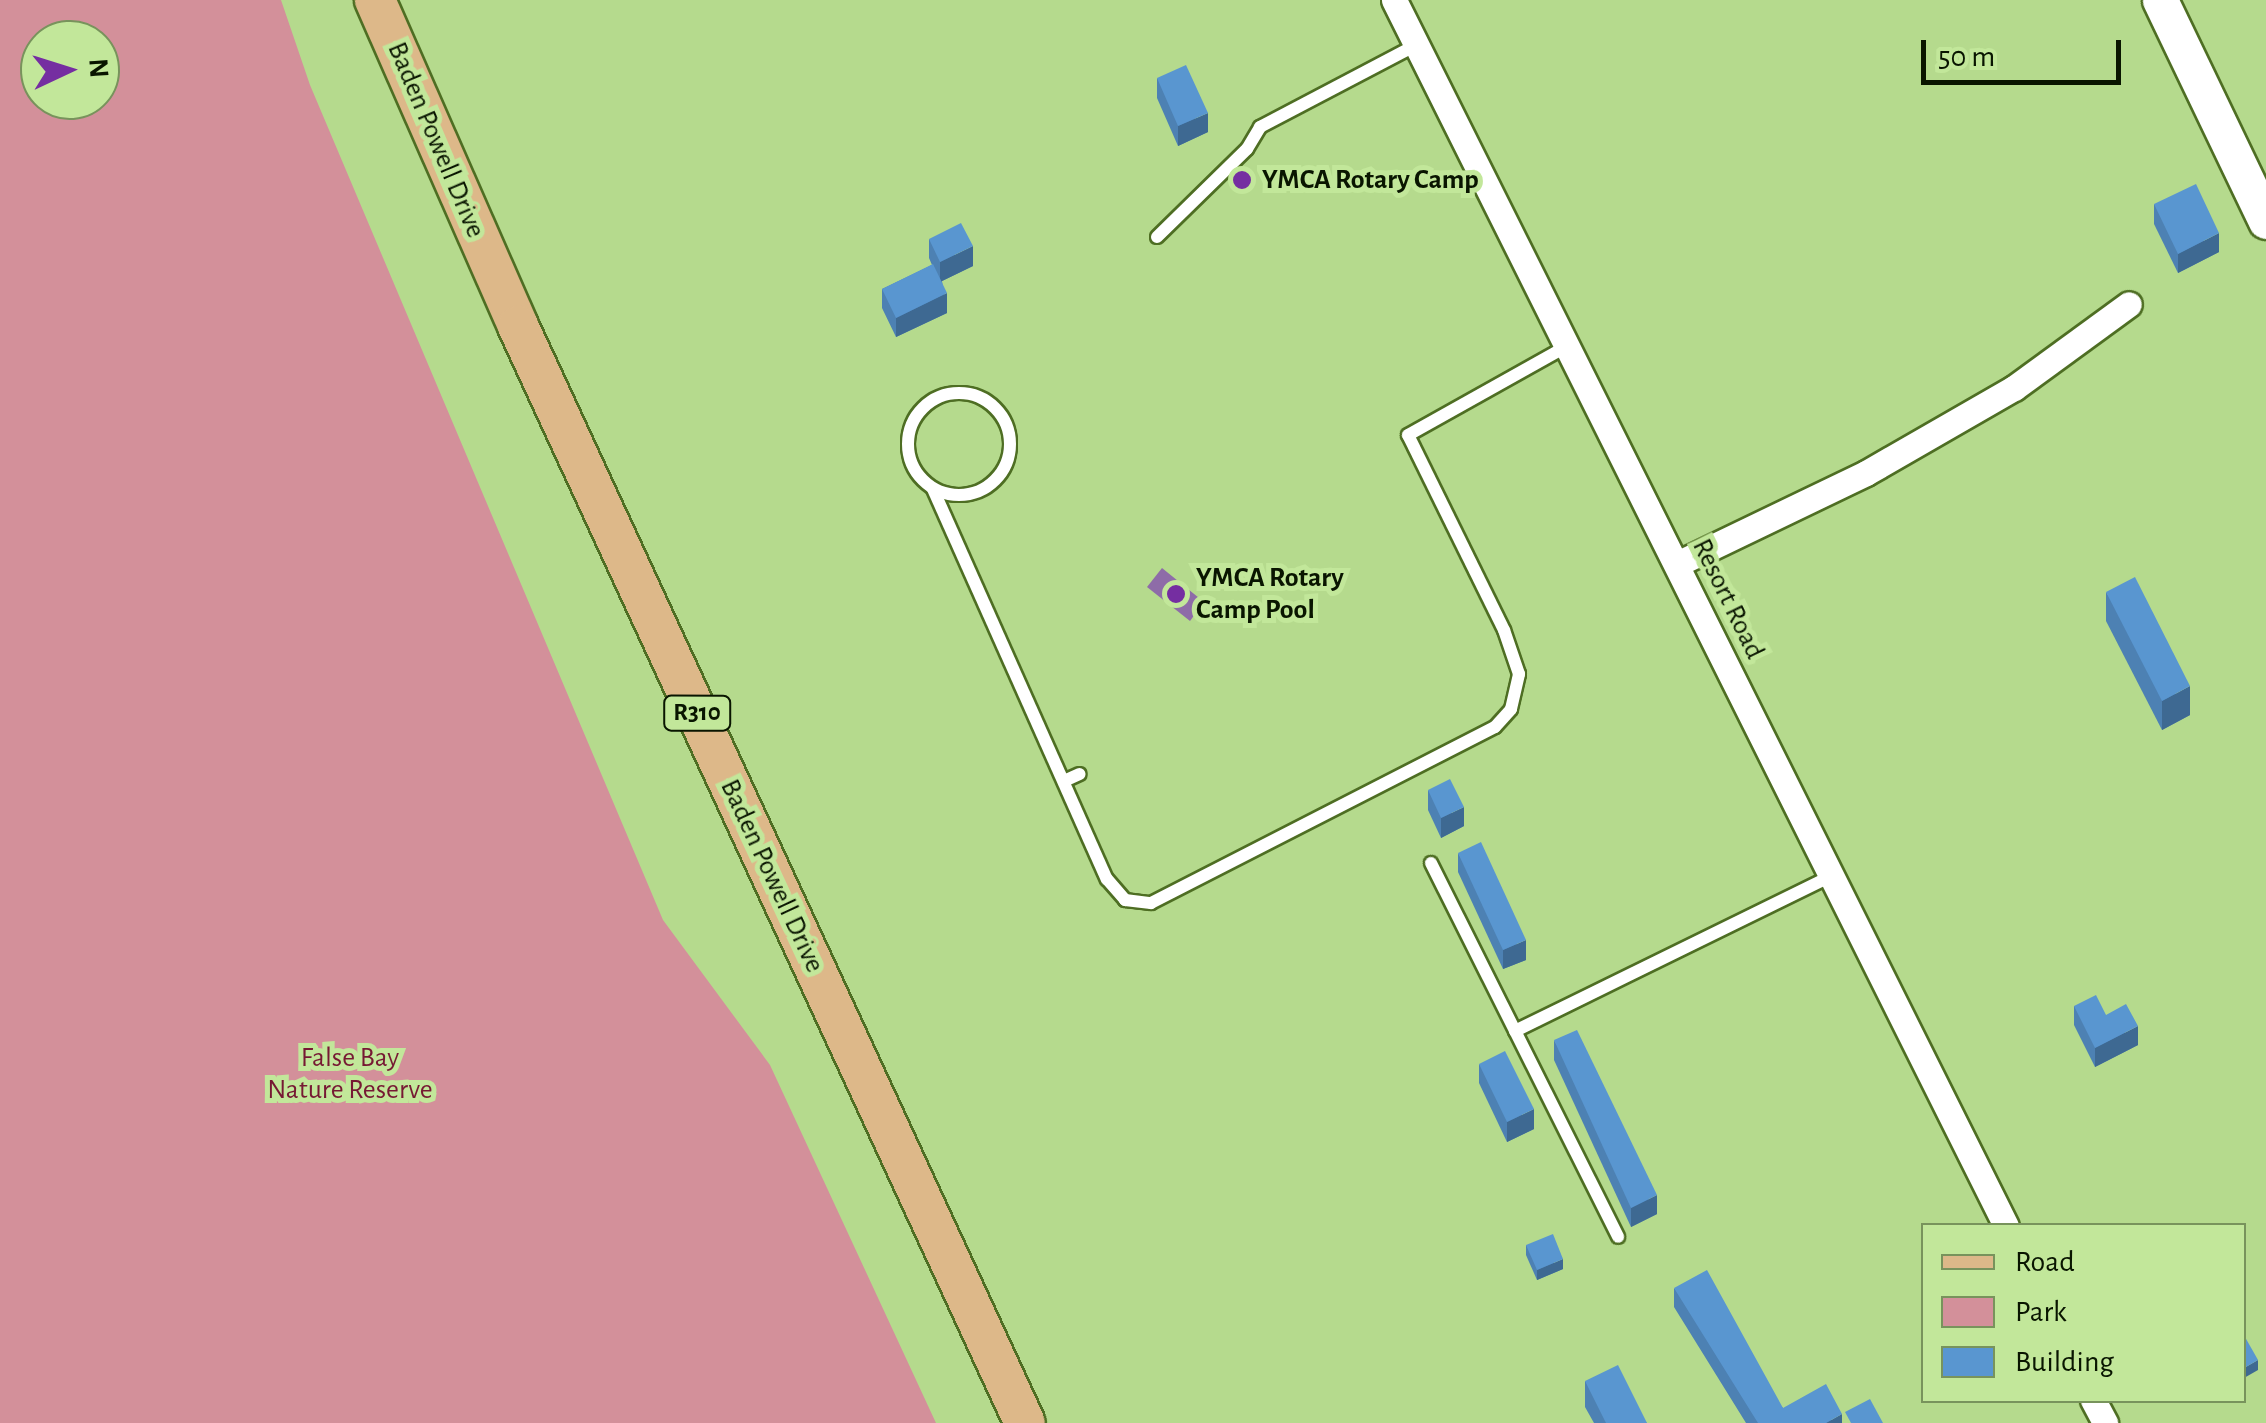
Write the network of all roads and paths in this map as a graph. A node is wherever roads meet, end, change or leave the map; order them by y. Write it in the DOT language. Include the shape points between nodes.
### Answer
graph roads {
  1 [pos="375,0"];
  2 [pos="1394,0"];
  3 [pos="2160,0"];
  4 [pos="1416,45"];
  5 [pos="2266,221"];
  6 [pos="1156,237"];
  7 [pos="2129,304"];
  8 [pos="1567,346"];
  9 [pos="932,489"];
  10 [pos="1677,564"];
  11 [pos="1080,774"];
  12 [pos="1064,781"];
  13 [pos="1431,863"];
  14 [pos="1832,876"];
  15 [pos="1515,1031"];
  16 [pos="2005,1223"];
  17 [pos="1618,1237"];
  18 [pos="1025,1423"];
  1 -- 18 [label="main road, Baden Powell Drive / R310" via="503,294"];
  2 -- 4 [label="street, Resort Road"];
  3 -- 5 [label="main road"];
  4 -- 6 [label="lane" via="1260,127 1247,149"];
  4 -- 8 [label="street, Resort Road"];
  7 -- 10 [label="street" via="2014,388 1866,473"];
  8 -- 10 [label="street, Resort Road"];
  8 -- 12 [label="lane" via="1408,435 1519,674 1518,698 1495,728 1151,903 1126,900 1107,879"];
  9 -- 9 [label="lane" via="909,455 918,414 952,393 986,400 1008,432 1003,471 971,494"];
  9 -- 12 [label="lane"];
  10 -- 14 [label="street, Resort Road"];
  11 -- 12 [label="lane"];
  13 -- 15 [label="lane"];
  14 -- 15 [label="lane"];
  14 -- 16 [label="street, Resort Road"];
  15 -- 17 [label="lane"];
}
